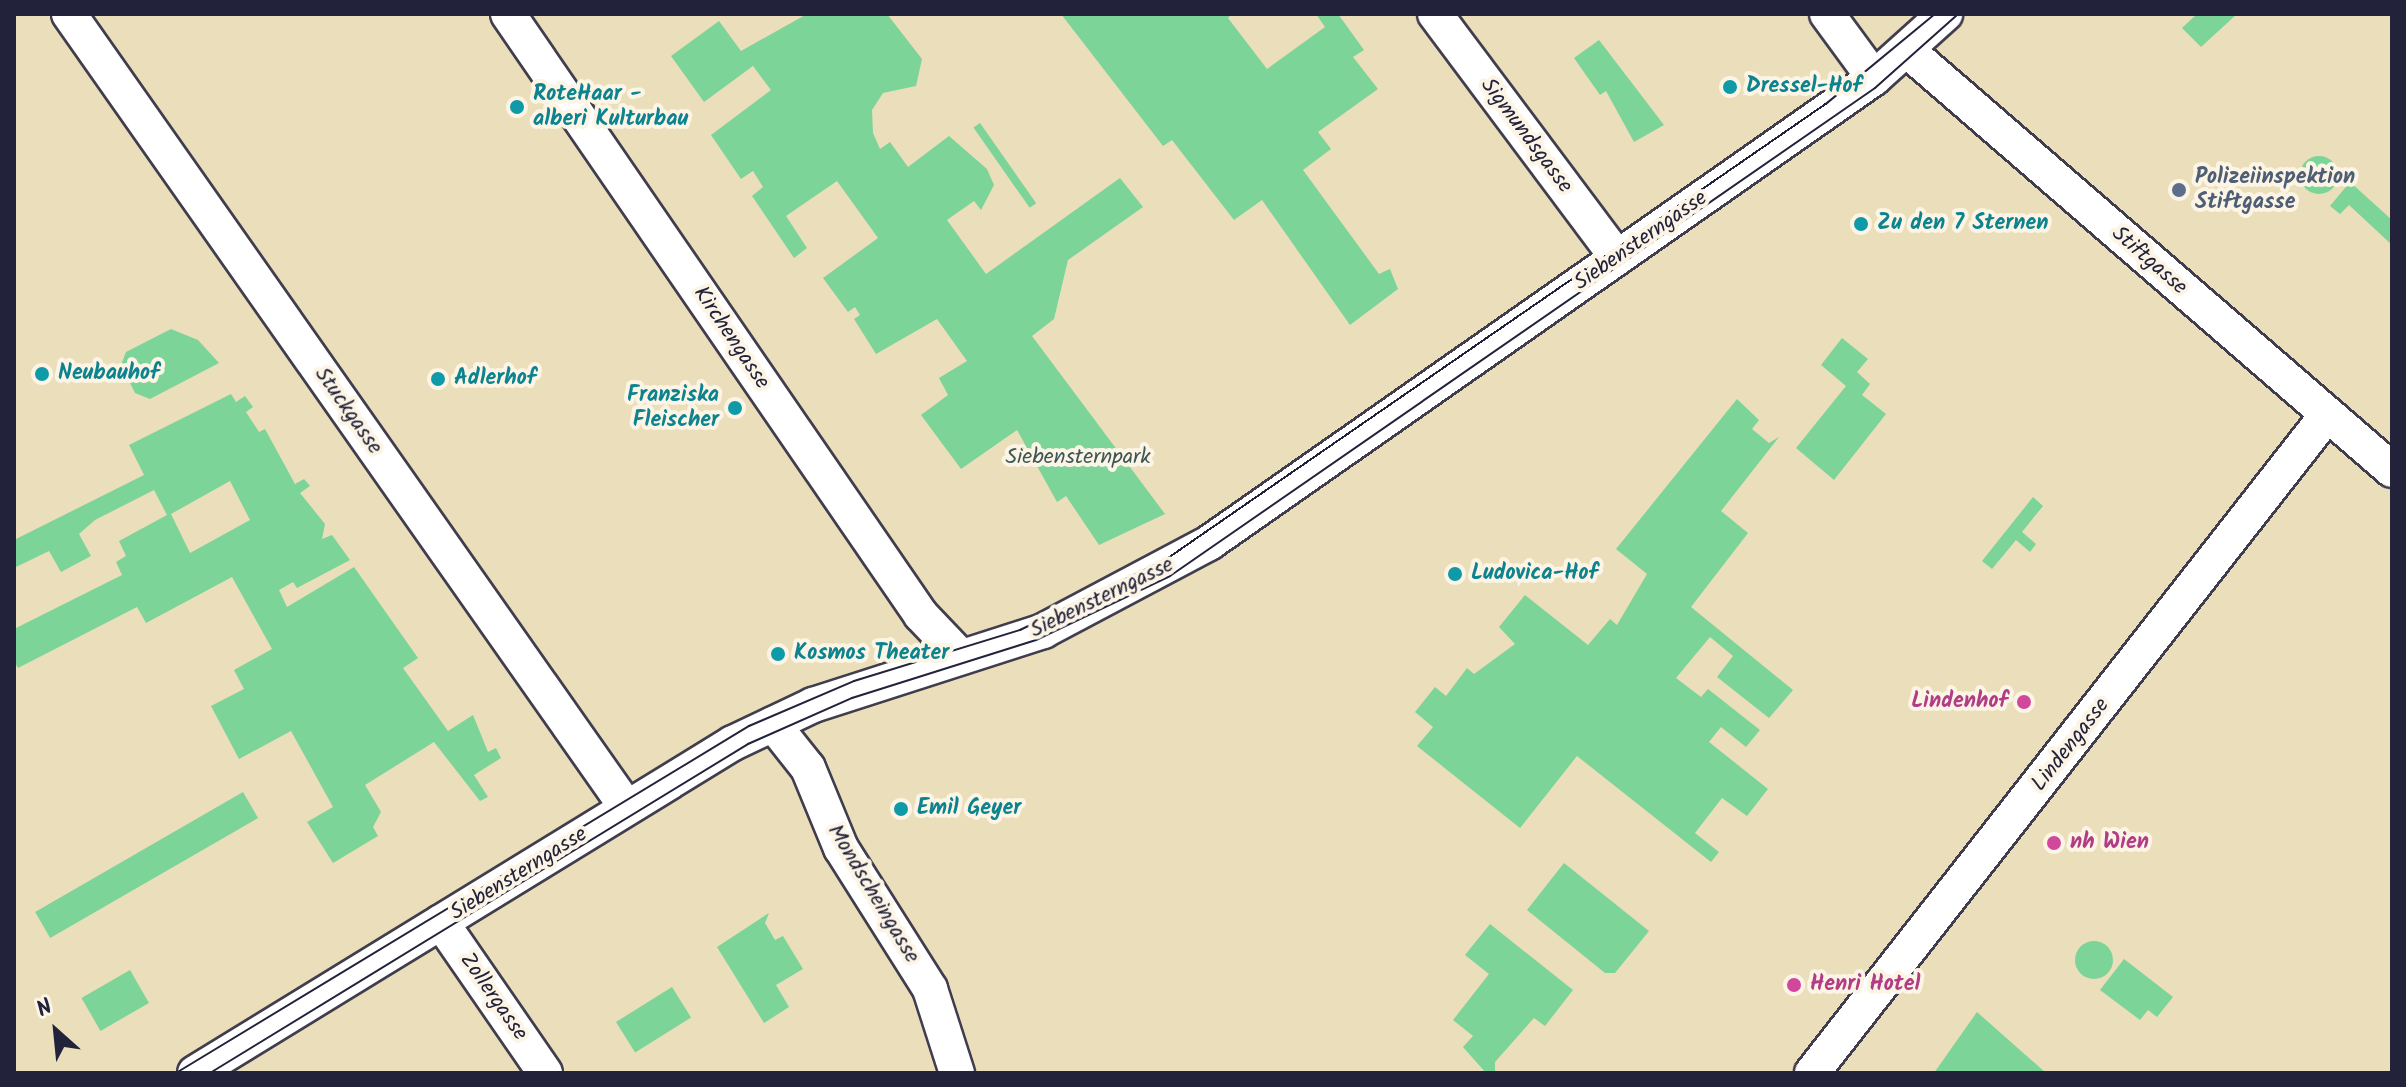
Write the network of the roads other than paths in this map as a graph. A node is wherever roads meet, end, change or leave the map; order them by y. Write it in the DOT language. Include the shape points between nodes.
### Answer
graph roads {
  1 [pos="69,14"];
  2 [pos="508,14"];
  3 [pos="1435,14"];
  4 [pos="1827,14"];
  5 [pos="1945,14"];
  6 [pos="1908,51"];
  7 [pos="1874,78"];
  8 [pos="1617,257"];
  9 [pos="2327,415"];
  10 [pos="2392,470"];
  11 [pos="961,657"];
  12 [pos="773,724"];
  13 [pos="627,808"];
  14 [pos="441,922"];
  15 [pos="195,1073"];
  16 [pos="545,1073"];
  17 [pos="957,1073"];
  18 [pos="1812,1073"];
  1 -- 13 [label="street, Stuckgasse"];
  2 -- 11 [label="street, Kirchengasse" via="921,615"];
  3 -- 8 [label="street, Sigmundsgasse"];
  4 -- 7 [label="street"];
  5 -- 6 [label="street, Siebensterngasse"];
  6 -- 7 [label="street, Siebensterngasse"];
  6 -- 9 [label="street, Stiftgasse"];
  7 -- 8 [label="street, Siebensterngasse"];
  8 -- 11 [label="street, Siebensterngasse" via="1209,543 1043,631"];
  9 -- 10 [label="street, Stiftgasse"];
  9 -- 18 [label="street, Lindengasse"];
  11 -- 12 [label="street, Siebensterngasse"];
  12 -- 13 [label="street, Siebensterngasse"];
  12 -- 17 [label="street, Mondscheingasse" via="808,768 841,848 930,989"];
  13 -- 14 [label="street, Siebensterngasse"];
  14 -- 15 [label="street, Siebensterngasse"];
  14 -- 16 [label="street, Zollergasse"];
}
